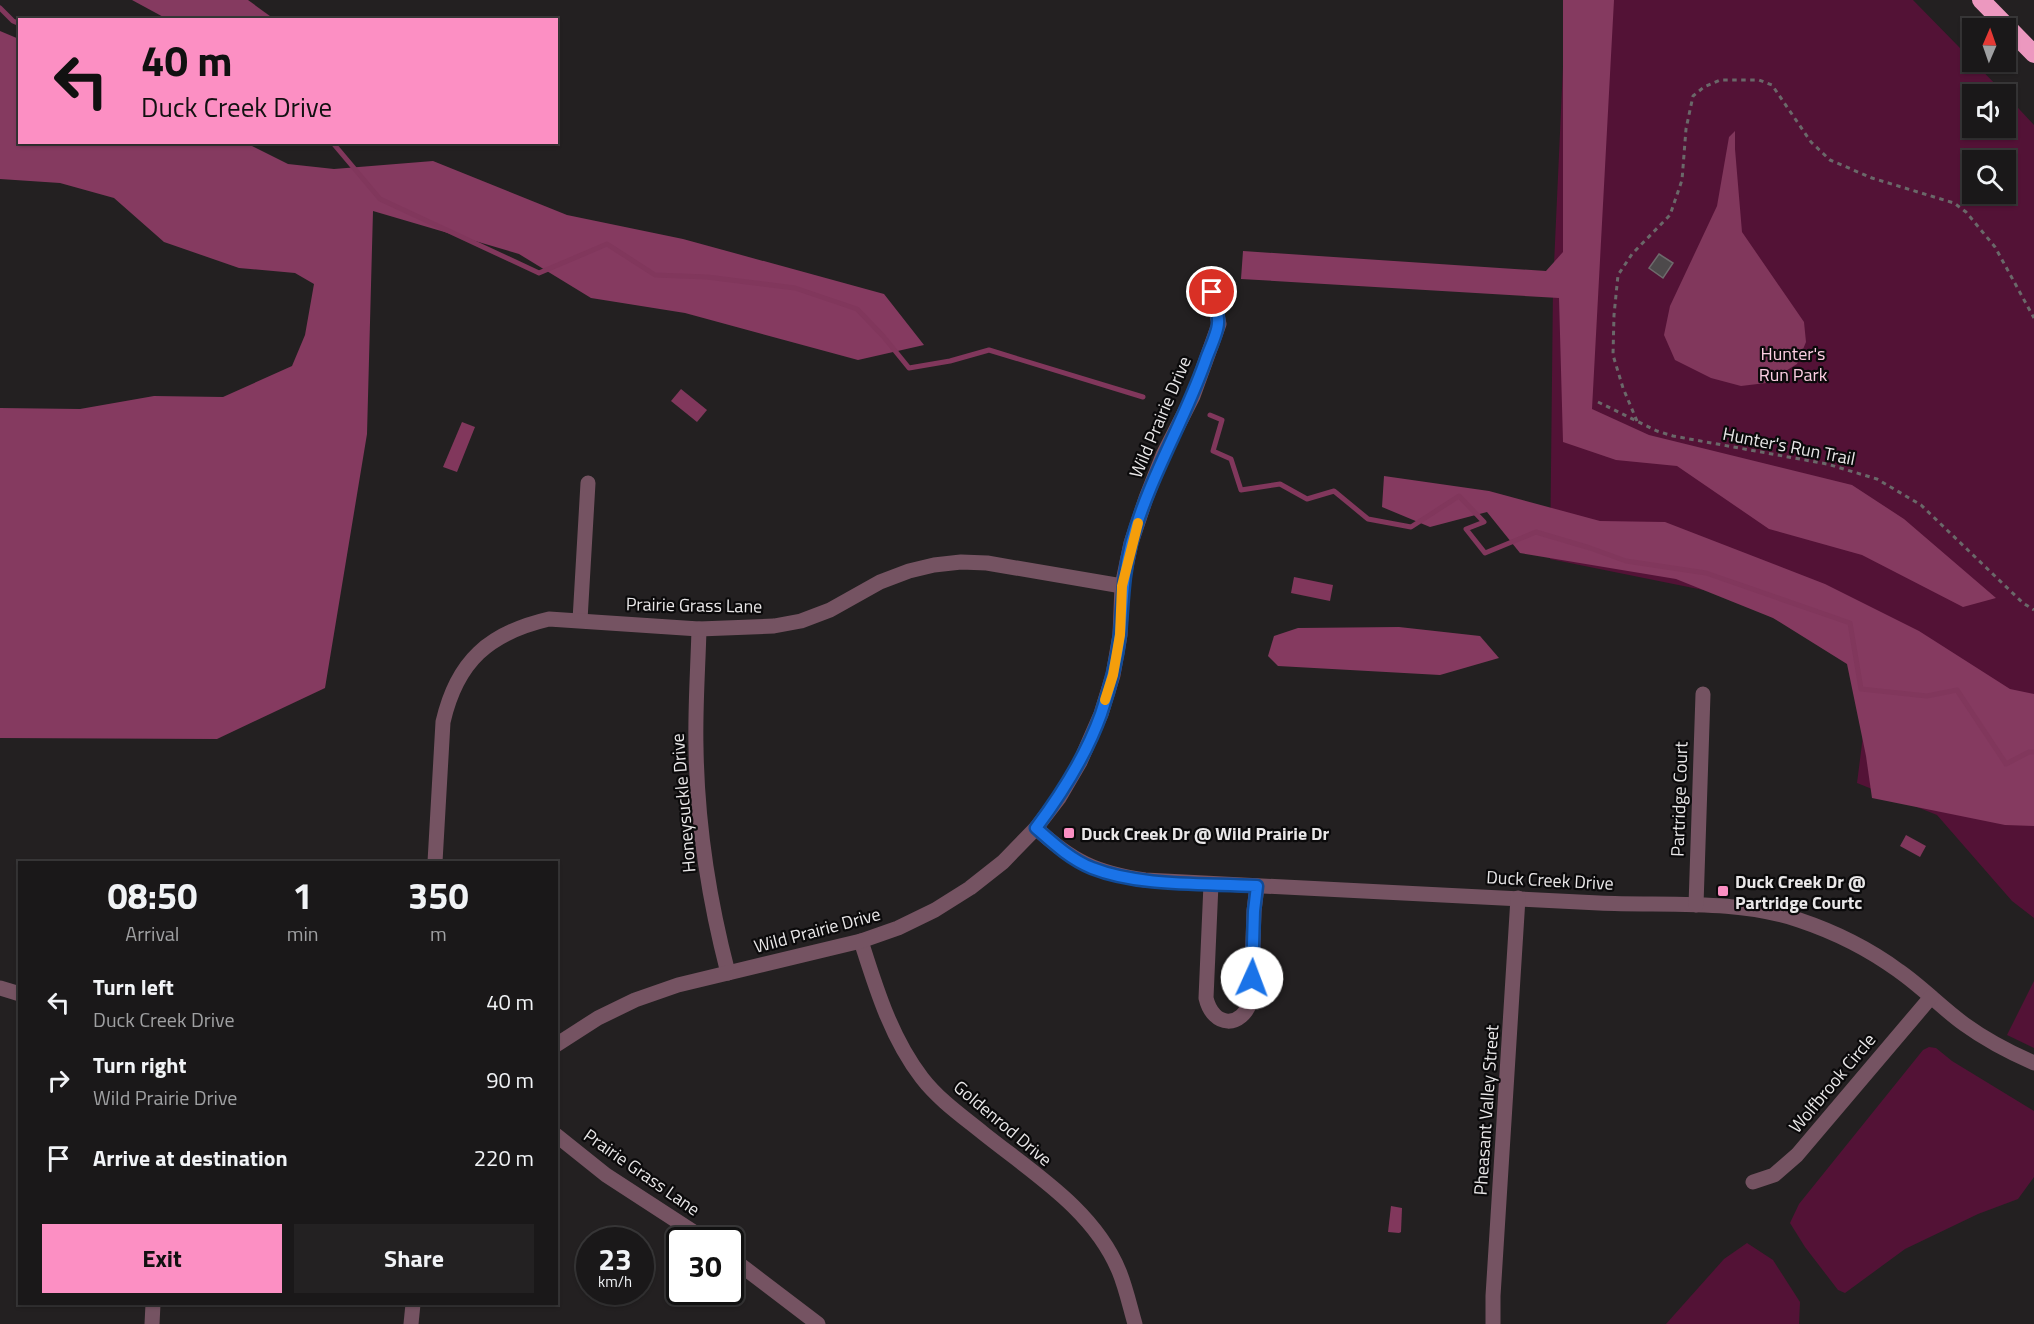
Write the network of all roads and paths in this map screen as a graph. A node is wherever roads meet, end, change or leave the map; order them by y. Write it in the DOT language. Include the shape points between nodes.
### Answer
graph roads {
  1 [pos="1981,0"];
  2 [pos="2034,54"];
  3 [pos="1212,292"];
  4 [pos="2034,318"];
  5 [pos="1598,402"];
  6 [pos="1637,421"];
  7 [pos="588,483"];
  8 [pos="1122,586"];
  9 [pos="2034,610"];
  10 [pos="580,620"];
  11 [pos="699,629"];
  12 [pos="1703,694"];
  13 [pos="1036,828"];
  14 [pos="435,861"];
  15 [pos="1211,884"];
  16 [pos="1257,886"];
  17 [pos="1518,898"];
  18 [pos="1696,905"];
  19 [pos="861,941"];
  20 [pos="728,973"];
  21 [pos="0,988"];
  22 [pos="18,993"];
  23 [pos="1931,997"];
  24 [pos="558,1044"];
  25 [pos="2034,1063"];
  26 [pos="558,1137"];
  27 [pos="1754,1182"];
  28 [pos="685,1227"];
  29 [pos="744,1268"];
  30 [pos="153,1305"];
  31 [pos="413,1305"];
  32 [pos="152,1324"];
  33 [pos="411,1324"];
  34 [pos="818,1324"];
  35 [pos="1136,1324"];
  36 [pos="1493,1324"];
  1 -- 2 [label="highway"];
  3 -- 8 [label="street, Wild Prairie Drive" via="1219,324 1146,498"];
  4 -- 6 [label="path" via="1995,247 1966,212 1954,203 1872,178 1830,160 1811,142 1772,85 1759,80 1720,80 1693,96 1682,180 1670,215 1632,254 1618,275 1613,355"];
  5 -- 6 [label="path, Hunter's Run Trail"];
  6 -- 9 [label="path, Hunter's Run Trail" via="1673,436 1827,464 1877,479 1921,505"];
  7 -- 10 [label="street"];
  8 -- 11 [label="street, Prairie Grass Lane" via="987,563 952,563 909,571 880,582 801,621 766,627"];
  8 -- 13 [label="street, Wild Prairie Drive" via="1120,635 1101,714 1080,762"];
  10 -- 11 [label="street, Prairie Grass Lane"];
  10 -- 14 [label="street, Prairie Grass Lane" via="549,619 506,632 479,653 458,679 443,722"];
  11 -- 20 [label="street, Honeysuckle Drive" via="699,807"];
  12 -- 18 [label="street, Partridge Court"];
  13 -- 15 [label="street, Duck Creek Drive" via="1065,853 1117,876"];
  13 -- 19 [label="street, Wild Prairie Drive" via="970,888 898,928"];
  15 -- 16 [label="street, Duck Creek Drive"];
  15 -- 16 [label="street" via="1206,998 1216,1018 1228,1021 1239,1019 1248,1011 1251,1000"];
  16 -- 17 [label="street, Duck Creek Drive"];
  17 -- 18 [label="street, Duck Creek Drive"];
  17 -- 36 [label="street, Pheasant Valley Street"];
  18 -- 23 [label="street, Duck Creek Drive" via="1765,911 1831,931 1872,952"];
  19 -- 20 [label="street, Wild Prairie Drive"];
  19 -- 35 [label="street, Goldenrod Drive" via="886,1013 902,1048 923,1079 950,1107 1074,1206 1107,1248 1119,1271"];
  20 -- 24 [label="street, Wild Prairie Drive" via="635,1000"];
  21 -- 22 [label="street"];
  23 -- 25 [label="street, Duck Creek Drive" via="1989,1041"];
  23 -- 27 [label="street, Wolfbrook Circle" via="1797,1155 1774,1175"];
  26 -- 28 [label="street, Prairie Grass Lane" via="606,1175"];
  29 -- 34 [label="street"];
  30 -- 32 [label="street"];
  31 -- 33 [label="street"];
}
